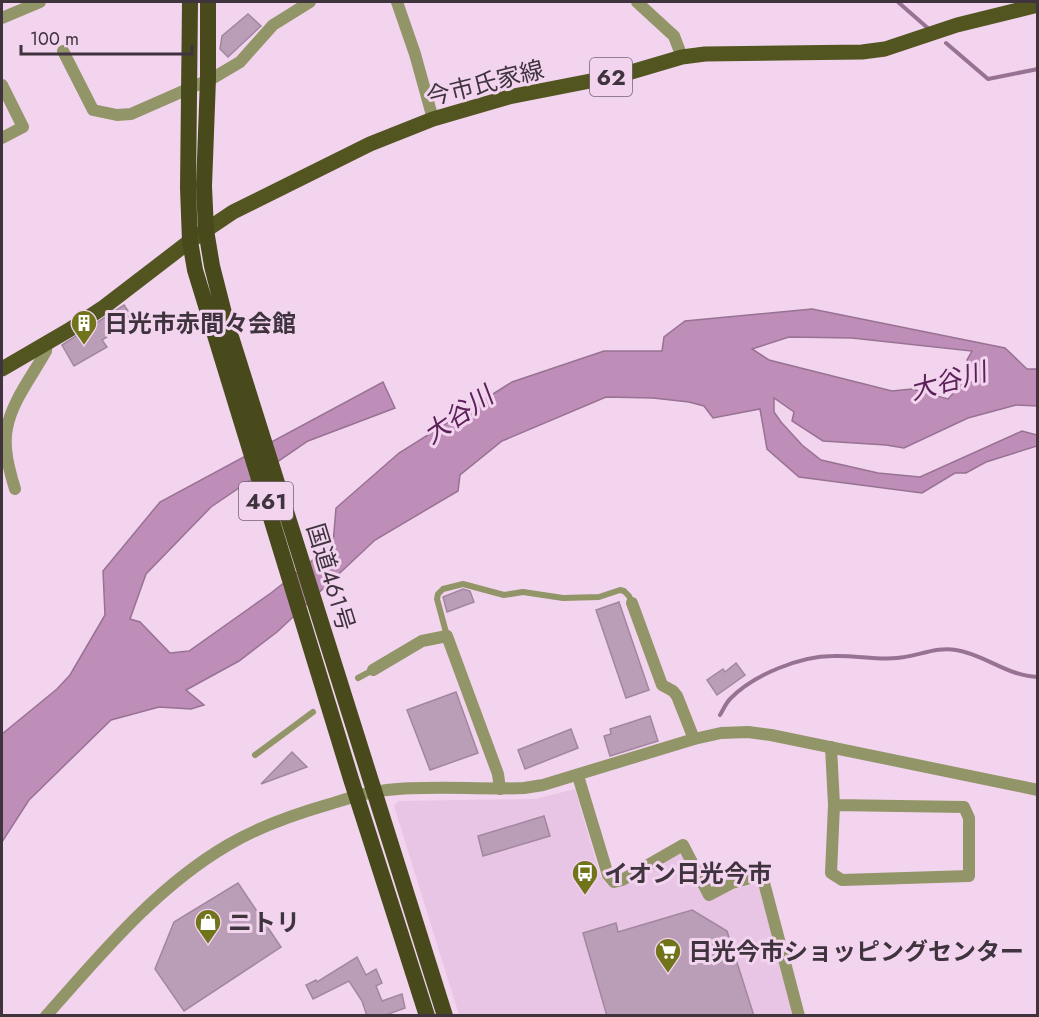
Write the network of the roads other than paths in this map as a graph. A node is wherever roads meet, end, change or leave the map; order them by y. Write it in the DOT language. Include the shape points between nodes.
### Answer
graph roads {
  1 [pos="40,2"];
  2 [pos="190,2"];
  3 [pos="208,2"];
  4 [pos="310,2"];
  5 [pos="397,2"];
  6 [pos="637,2"];
  7 [pos="1038,5"];
  8 [pos="2,18"];
  9 [pos="63,51"];
  10 [pos="682,57"];
  11 [pos="208,79"];
  12 [pos="2,85"];
  13 [pos="190,88"];
  14 [pos="432,119"];
  15 [pos="2,138"];
  16 [pos="206,230"];
  17 [pos="190,241"];
  18 [pos="219,326"];
  19 [pos="47,342"];
  20 [pos="2,369"];
  21 [pos="15,489"];
  22 [pos="632,603"];
  23 [pos="447,636"];
  24 [pos="373,670"];
  25 [pos="358,678"];
  26 [pos="313,712"];
  27 [pos="694,739"];
  28 [pos="831,747"];
  29 [pos="255,755"];
  30 [pos="578,776"];
  31 [pos="500,789"];
  32 [pos="1038,790"];
  33 [pos="375,792"];
  34 [pos="356,796"];
  35 [pos="834,805"];
  36 [pos="46,1016"];
  37 [pos="427,1016"];
  38 [pos="445,1016"];
  39 [pos="799,1016"];
  1 -- 8 [label="street"];
  2 -- 13 [label="highway, 国道461号 / 461"];
  3 -- 11 [label="highway, 国道461号 / 461"];
  4 -- 11 [label="street" via="273,25 240,62"];
  5 -- 14 [label="street"];
  6 -- 10 [label="street" via="674,36"];
  7 -- 10 [label="main road, 今市氏家線 / 62" via="885,49"];
  9 -- 13 [label="street" via="97,112 131,114"];
  10 -- 14 [label="main road, 今市氏家線 / 62"];
  11 -- 13 [label="street"];
  11 -- 16 [label="highway, 国道461号 / 461"];
  12 -- 15 [label="street" via="22,127"];
  13 -- 17 [label="highway, 国道461号 / 461"];
  14 -- 16 [label="main road, 今市氏家線 / 62" via="260,197"];
  16 -- 17 [label="main road, 今市氏家線 / 62"];
  16 -- 18 [label="highway, 国道461号 / 461"];
  17 -- 18 [label="highway, 国道461号 / 461" via="195,270"];
  17 -- 19 [label="main road, 今市氏家線 / 62" via="104,307"];
  18 -- 33 [label="highway, 国道461号 / 461"];
  18 -- 34 [label="highway, 国道461号 / 461"];
  19 -- 20 [label="main road, 今市氏家線 / 62"];
  19 -- 21 [label="street" via="7,427 6,452"];
  22 -- 23 [label="lane" via="620,590 599,597 563,598 523,592 504,595 472,585 453,585 443,589 437,599"];
  22 -- 27 [label="street" via="662,685 677,696"];
  23 -- 24 [label="street" via="422,641"];
  23 -- 31 [label="street" via="498,774"];
  24 -- 25 [label="lane"];
  26 -- 29 [label="lane"];
  27 -- 28 [label="street" via="748,732"];
  27 -- 30 [label="street"];
  28 -- 32 [label="street"];
  28 -- 35 [label="street"];
  30 -- 31 [label="street" via="543,785"];
  30 -- 39 [label="street" via="608,876 614,882 683,844 709,895 732,883 762,875"];
  31 -- 33 [label="street"];
  33 -- 34 [label="street"];
  33 -- 38 [label="highway, 国道461号 / 461"];
  34 -- 36 [label="street" via="273,823 199,864 139,914"];
  34 -- 37 [label="highway, 国道461号 / 461"];
  35 -- 35 [label="street" via="831,873 842,880 969,876 969,818 964,807"];
}
